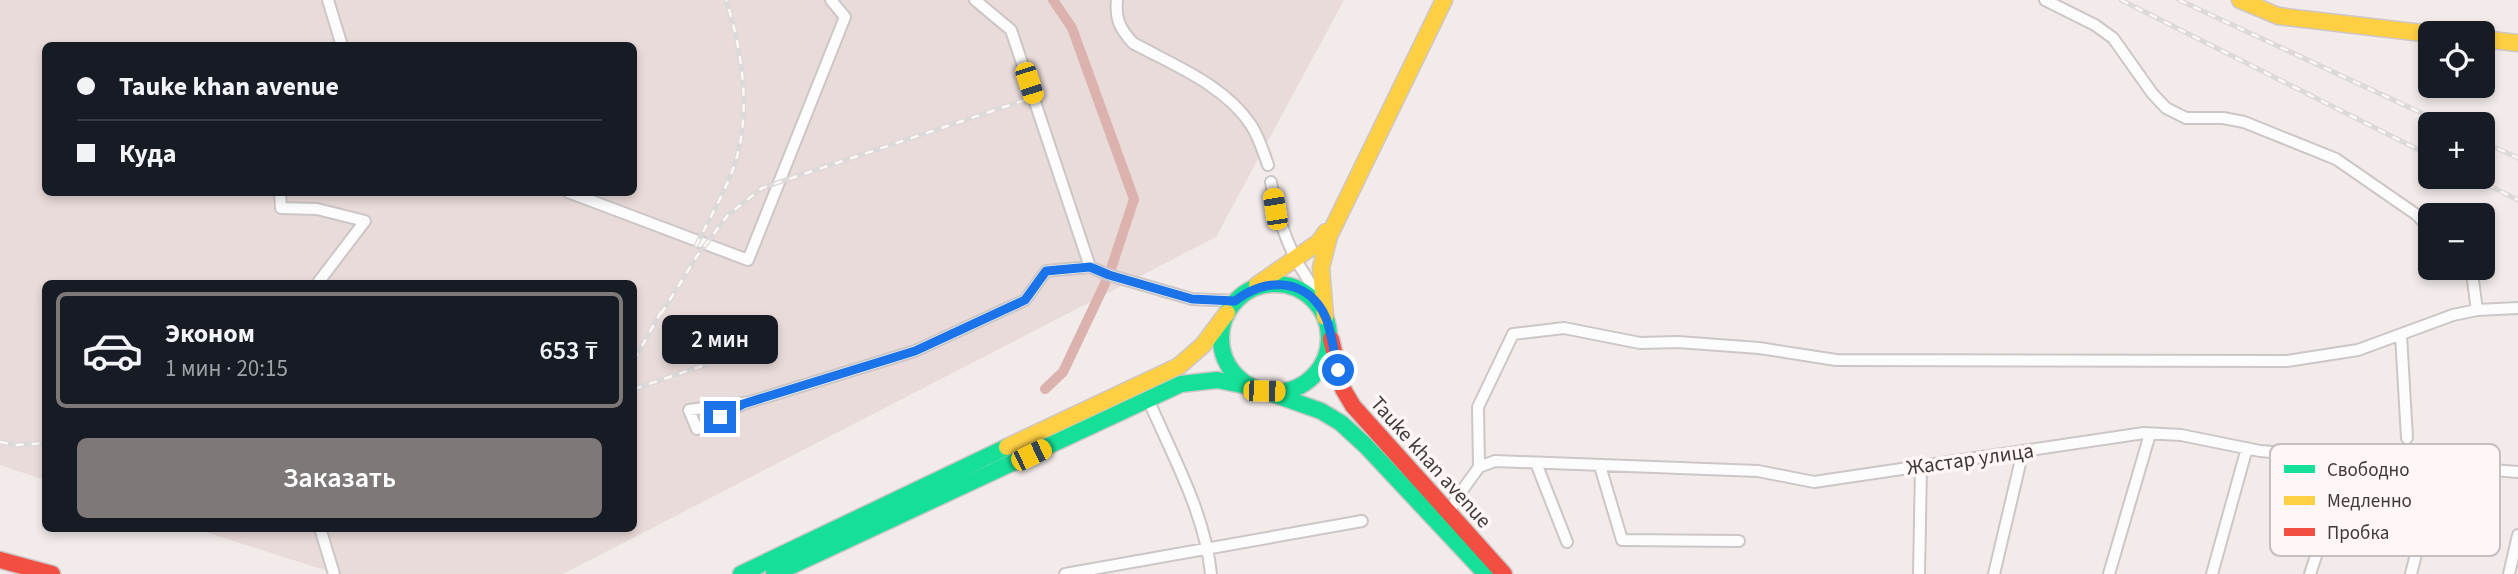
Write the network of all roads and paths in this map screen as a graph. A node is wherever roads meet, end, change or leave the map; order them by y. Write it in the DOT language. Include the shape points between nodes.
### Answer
graph roads {
  1 [pos="328,0"];
  2 [pos="831,0"];
  3 [pos="975,0"];
  4 [pos="1117,0"];
  5 [pos="1444,0"];
  6 [pos="2045,0"];
  7 [pos="2241,0"];
  8 [pos="2418,32"];
  9 [pos="2495,40"];
  10 [pos="341,42"];
  11 [pos="2518,43"];
  12 [pos="1268,165"];
  13 [pos="1271,182"];
  14 [pos="280,196"];
  15 [pos="579,196"];
  16 [pos="2418,216"];
  17 [pos="1335,221"];
  18 [pos="1295,258"];
  19 [pos="1090,267"];
  20 [pos="320,280"];
  21 [pos="2473,280"];
  22 [pos="1237,302"];
  23 [pos="2518,308"];
  24 [pos="2477,310"];
  25 [pos="1325,319"];
  26 [pos="2401,335"];
  27 [pos="1258,389"];
  28 [pos="1148,399"];
  29 [pos="750,402"];
  30 [pos="2151,434"];
  31 [pos="2407,438"];
  32 [pos="1372,440"];
  33 [pos="2247,448"];
  34 [pos="2270,450"];
  35 [pos="2023,452"];
  36 [pos="1536,463"];
  37 [pos="1600,466"];
  38 [pos="1479,467"];
  39 [pos="1921,467"];
  40 [pos="2500,471"];
  41 [pos="2518,472"];
  42 [pos="1450,515"];
  43 [pos="1362,521"];
  44 [pos="321,532"];
  45 [pos="2518,535"];
  46 [pos="1739,541"];
  47 [pos="1567,542"];
  48 [pos="1208,548"];
  49 [pos="2316,556"];
  50 [pos="2416,556"];
  51 [pos="0,560"];
  52 [pos="52,574"];
  53 [pos="334,574"];
  54 [pos="741,574"];
  55 [pos="774,574"];
  56 [pos="1065,574"];
  57 [pos="1211,574"];
  58 [pos="1486,574"];
  59 [pos="1504,574"];
  60 [pos="1919,574"];
  61 [pos="1994,574"];
  62 [pos="2109,574"];
  63 [pos="2212,574"];
  64 [pos="2310,574"];
  65 [pos="2411,574"];
  66 [pos="2509,574"];
  1 -- 10 [label="street"];
  2 -- 15 [label="street" via="845,17 748,260"];
  3 -- 19 [label="street" via="1011,30"];
  4 -- 12 [label="street" via="1116,16 1133,43 1218,90 1252,126"];
  5 -- 17 [label="main road"];
  6 -- 16 [label="street" via="2113,38 2166,108 2186,118 2244,122 2336,159"];
  7 -- 8 [label="main road" via="2278,16"];
  9 -- 11 [label="main road"];
  13 -- 18 [label="street" via="1275,209"];
  14 -- 20 [label="street" via="281,208 317,209 365,221"];
  17 -- 18 [label="main road" via="1319,242"];
  17 -- 25 [label="main road, Tauke khan avenue" via="1318,274"];
  18 -- 22 [label="main road"];
  18 -- 25 [label="street"];
  19 -- 22 [label="street" via="1192,299"];
  19 -- 29 [label="street" via="1046,271 1025,300 915,351"];
  21 -- 24 [label="street"];
  22 -- 25 [label="main road" via="1265,285 1284,284 1301,290"];
  22 -- 27 [label="main road" via="1221,334 1224,355 1234,374"];
  22 -- 54 [label="main road" via="1203,345 1179,366"];
  23 -- 24 [label="street"];
  24 -- 26 [label="street"];
  25 -- 27 [label="main road" via="1328,352 1319,370 1304,384 1284,391"];
  25 -- 32 [label="main road, Tauke khan avenue" via="1343,389"];
  26 -- 31 [label="street"];
  26 -- 38 [label="street" via="2357,350 2274,361 1836,360 1759,348 1640,343 1564,328 1513,334 1478,407"];
  27 -- 28 [label="main road, Tauke khan avenue" via="1223,379 1201,379"];
  27 -- 32 [label="main road, Tauke khan avenue" via="1321,411"];
  28 -- 48 [label="street"];
  28 -- 55 [label="main road, Tauke khan avenue"];
  29 -- 29 [label="street" via="697,429 689,410 738,404"];
  30 -- 33 [label="street, Жастар улица"];
  30 -- 35 [label="street, Жастар улица"];
  30 -- 62 [label="street"];
  32 -- 42 [label="main road, Tauke khan avenue"];
  32 -- 58 [label="main road, Tauke khan avenue"];
  33 -- 34 [label="street, Жастар улица"];
  33 -- 63 [label="street"];
  35 -- 39 [label="street, Жастар улица"];
  35 -- 61 [label="street"];
  36 -- 37 [label="street, Жастар улица"];
  36 -- 38 [label="street, Жастар улица" via="1495,461"];
  36 -- 47 [label="street"];
  37 -- 39 [label="street, Жастар улица" via="1758,471 1814,482"];
  37 -- 46 [label="street" via="1622,540"];
  38 -- 42 [label="street"];
  39 -- 60 [label="street"];
  40 -- 41 [label="street, Жастар улица"];
  42 -- 59 [label="main road, Tauke khan avenue"];
  43 -- 48 [label="street"];
  44 -- 53 [label="street"];
  45 -- 66 [label="street"];
  48 -- 56 [label="street"];
  48 -- 57 [label="street"];
  49 -- 64 [label="street"];
  50 -- 65 [label="street"];
  51 -- 52 [label="main road"];
}
